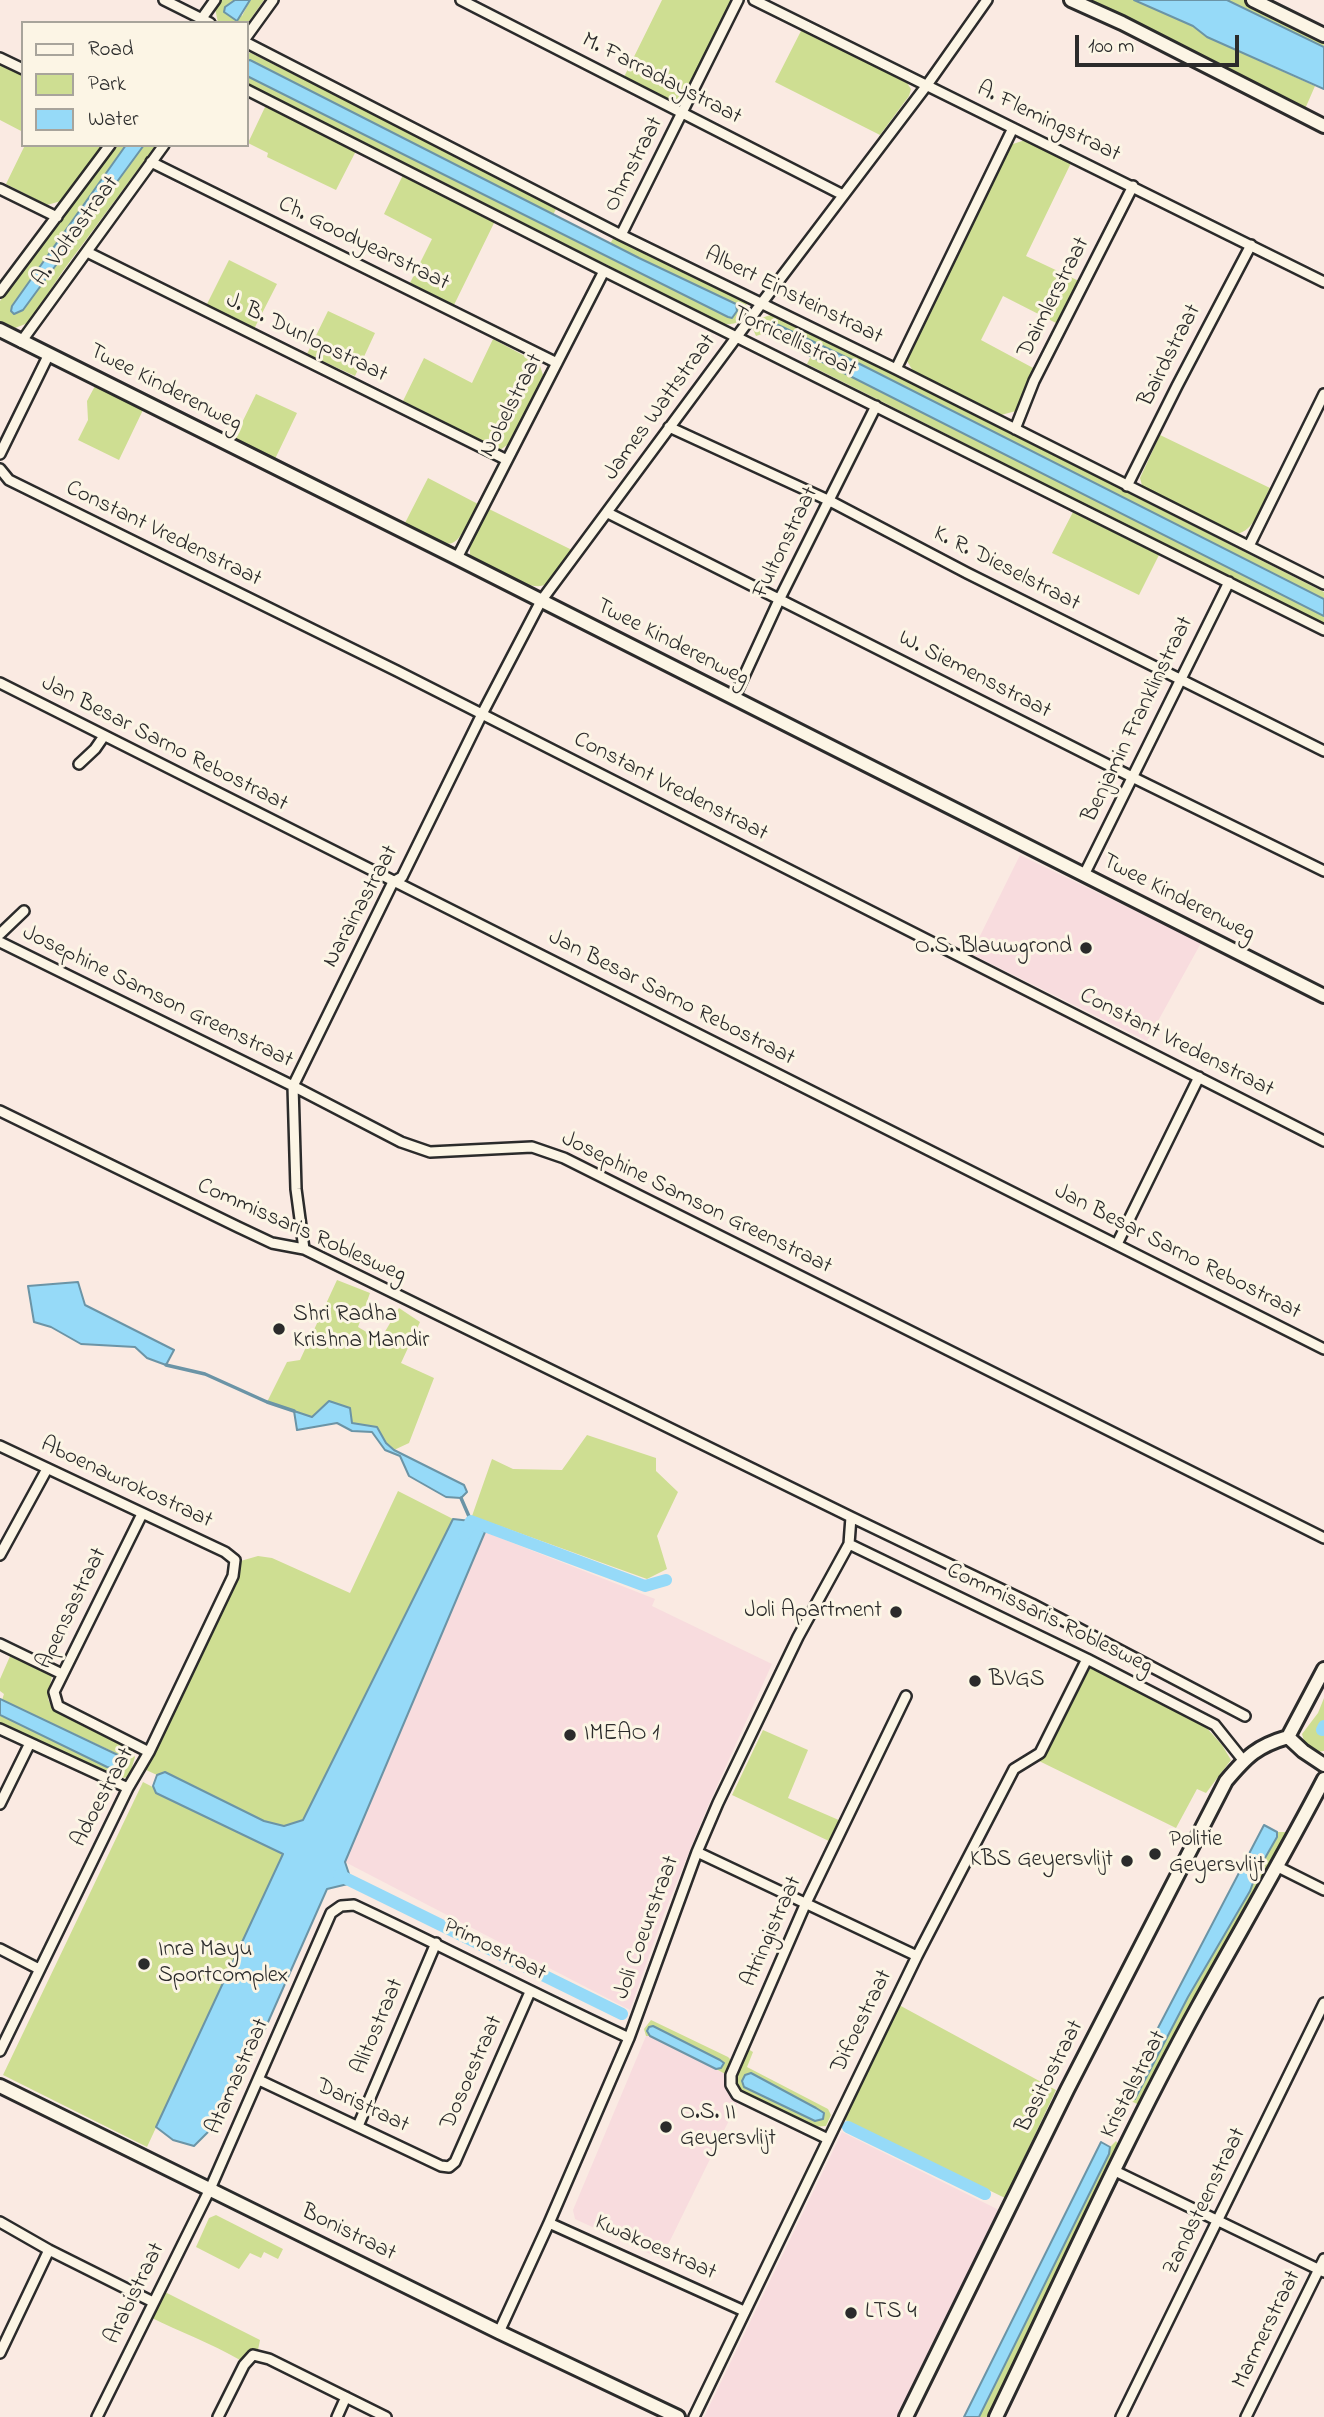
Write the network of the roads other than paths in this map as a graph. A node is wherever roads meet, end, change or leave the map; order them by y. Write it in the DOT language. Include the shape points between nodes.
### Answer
graph roads {
  1 [pos="164,0"];
  2 [pos="215,0"];
  3 [pos="274,0"];
  4 [pos="461,0"];
  5 [pos="738,0"];
  6 [pos="754,0"];
  7 [pos="987,0"];
  8 [pos="1071,0"];
  9 [pos="1252,0"];
  10 [pos="204,21"];
  11 [pos="248,35"];
  12 [pos="1324,35"];
  13 [pos="248,44"];
  14 [pos="0,58"];
  15 [pos="21,68"];
  16 [pos="927,85"];
  17 [pos="248,91"];
  18 [pos="682,114"];
  19 [pos="1324,126"];
  20 [pos="1013,128"];
  21 [pos="109,147"];
  22 [pos="162,147"];
  23 [pos="151,162"];
  24 [pos="1133,186"];
  25 [pos="0,189"];
  26 [pos="843,195"];
  27 [pos="57,217"];
  28 [pos="621,235"];
  29 [pos="1251,245"];
  30 [pos="87,252"];
  31 [pos="604,271"];
  32 [pos="1324,282"];
  33 [pos="0,292"];
  34 [pos="761,304"];
  35 [pos="0,330"];
  36 [pos="738,337"];
  37 [pos="21,342"];
  38 [pos="49,354"];
  39 [pos="557,363"];
  40 [pos="895,369"];
  41 [pos="1324,394"];
  42 [pos="876,406"];
  43 [pos="669,427"];
  44 [pos="1015,429"];
  45 [pos="0,454"];
  46 [pos="508,460"];
  47 [pos="0,469"];
  48 [pos="1127,486"];
  49 [pos="830,501"];
  50 [pos="608,513"];
  51 [pos="1249,546"];
  52 [pos="457,558"];
  53 [pos="1228,582"];
  54 [pos="1324,584"];
  55 [pos="780,598"];
  56 [pos="541,601"];
  57 [pos="1324,630"];
  58 [pos="1181,680"];
  59 [pos="0,683"];
  60 [pos="734,698"];
  61 [pos="482,714"];
  62 [pos="104,736"];
  63 [pos="1324,751"];
  64 [pos="79,764"];
  65 [pos="1132,777"];
  66 [pos="1324,871"];
  67 [pos="1084,876"];
  68 [pos="393,882"];
  69 [pos="24,911"];
  70 [pos="0,934"];
  71 [pos="0,942"];
  72 [pos="1324,996"];
  73 [pos="1199,1077"];
  74 [pos="293,1086"];
  75 [pos="0,1111"];
  76 [pos="1324,1141"];
  77 [pos="1117,1244"];
  78 [pos="304,1250"];
  79 [pos="1324,1349"];
  80 [pos="0,1446"];
  81 [pos="47,1469"];
  82 [pos="142,1514"];
  83 [pos="851,1517"];
  84 [pos="1324,1538"];
  85 [pos="849,1544"];
  86 [pos="0,1555"];
  87 [pos="235,1560"];
  88 [pos="0,1644"];
  89 [pos="1087,1659"];
  90 [pos="1324,1669"];
  91 [pos="62,1674"];
  92 [pos="906,1696"];
  93 [pos="1245,1716"];
  94 [pos="0,1729"];
  95 [pos="1288,1737"];
  96 [pos="30,1743"];
  97 [pos="149,1752"];
  98 [pos="1242,1760"];
  99 [pos="1324,1765"];
  100 [pos="1324,1779"];
  101 [pos="128,1788"];
  102 [pos="0,1804"];
  103 [pos="697,1852"];
  104 [pos="1278,1867"];
  105 [pos="1324,1890"];
  106 [pos="805,1905"];
  107 [pos="341,1906"];
  108 [pos="436,1943"];
  109 [pos="0,1949"];
  110 [pos="917,1956"];
  111 [pos="39,1969"];
  112 [pos="530,1992"];
  113 [pos="1324,2003"];
  114 [pos="629,2038"];
  115 [pos="0,2051"];
  116 [pos="259,2080"];
  117 [pos="0,2086"];
  118 [pos="358,2126"];
  119 [pos="828,2139"];
  120 [pos="449,2167"];
  121 [pos="1115,2171"];
  122 [pos="210,2189"];
  123 [pos="1219,2220"];
  124 [pos="0,2222"];
  125 [pos="550,2223"];
  126 [pos="49,2250"];
  127 [pos="1324,2259"];
  128 [pos="1322,2270"];
  129 [pos="153,2302"];
  130 [pos="744,2311"];
  131 [pos="499,2332"];
  132 [pos="0,2353"];
  133 [pos="346,2397"];
  134 [pos="97,2417"];
  135 [pos="218,2417"];
  136 [pos="337,2417"];
  137 [pos="386,2417"];
  138 [pos="678,2417"];
  139 [pos="694,2417"];
  140 [pos="906,2417"];
  141 [pos="996,2417"];
  142 [pos="1121,2417"];
  143 [pos="1246,2417"];
  1 -- 10 [label="street"];
  2 -- 10 [label="street"];
  3 -- 11 [label="street"];
  4 -- 18 [label="street, M. Farradaystraat"];
  5 -- 18 [label="street, Ohmstraat"];
  6 -- 16 [label="street, A. Flemingstraat"];
  7 -- 16 [label="street, James Wattstraat"];
  8 -- 19 [label="street"];
  9 -- 12 [label="street"];
  13 -- 28 [label="street, Albert Einsteinstraat"];
  14 -- 15 [label="street"];
  16 -- 20 [label="street, A. Flemingstraat"];
  16 -- 26 [label="street, James Wattstraat"];
  17 -- 31 [label="street, Torricellistraat"];
  18 -- 26 [label="street, M. Farradaystraat"];
  18 -- 28 [label="street, Ohmstraat"];
  20 -- 24 [label="street, A. Flemingstraat"];
  20 -- 40 [label="street"];
  21 -- 27 [label="street, A. Voltastraat"];
  22 -- 23 [label="street, A. Voltastraat"];
  23 -- 30 [label="street, A. Voltastraat"];
  23 -- 39 [label="street, Ch. Goodyearstraat"];
  24 -- 29 [label="street, A. Flemingstraat"];
  24 -- 44 [label="street, Daimlerstraat" via="1034,381"];
  25 -- 27 [label="street"];
  26 -- 34 [label="street, James Wattstraat"];
  27 -- 33 [label="street, A. Voltastraat"];
  28 -- 34 [label="street, Albert Einsteinstraat"];
  29 -- 32 [label="street, A. Flemingstraat"];
  29 -- 48 [label="street, Bairdstraat"];
  30 -- 37 [label="street, A. Voltastraat"];
  30 -- 46 [label="street, J. B. Dunlopstraat"];
  31 -- 36 [label="street, Torricellistraat"];
  31 -- 39 [label="street, Nobelstraat"];
  34 -- 36 [label="street, James Wattstraat"];
  34 -- 40 [label="street, Albert Einsteinstraat"];
  35 -- 37 [label="street, Twee Kinderenweg"];
  36 -- 42 [label="street, Torricellistraat"];
  36 -- 43 [label="street, James Wattstraat"];
  37 -- 38 [label="street, Twee Kinderenweg"];
  38 -- 45 [label="street"];
  38 -- 52 [label="street, Twee Kinderenweg"];
  39 -- 46 [label="street, Nobelstraat"];
  40 -- 44 [label="street, Albert Einsteinstraat"];
  41 -- 51 [label="street"];
  42 -- 49 [label="street, Fultonstraat"];
  42 -- 53 [label="street, Torricellistraat"];
  43 -- 49 [label="street, K. R. Dieselstraat"];
  43 -- 50 [label="street, James Wattstraat"];
  44 -- 48 [label="street, Albert Einsteinstraat"];
  46 -- 52 [label="street, Nobelstraat"];
  47 -- 61 [label="street, Constant Vredenstraat" via="9,480"];
  48 -- 51 [label="street, Albert Einsteinstraat"];
  49 -- 55 [label="street, Fultonstraat"];
  49 -- 58 [label="street, K. R. Dieselstraat"];
  50 -- 55 [label="street, W. Siemensstraat"];
  50 -- 56 [label="street, James Wattstraat"];
  51 -- 54 [label="street, Albert Einsteinstraat"];
  52 -- 56 [label="street, Twee Kinderenweg"];
  53 -- 57 [label="street, Torricellistraat"];
  53 -- 58 [label="street, Benjamin Franklinstraat"];
  55 -- 60 [label="street, Fultonstraat"];
  55 -- 65 [label="street, W. Siemensstraat"];
  56 -- 60 [label="street, Twee Kinderenweg"];
  56 -- 61 [label="street, Narainastraat"];
  58 -- 63 [label="street, K. R. Dieselstraat"];
  58 -- 65 [label="street, Benjamin Franklinstraat"];
  59 -- 62 [label="street, Jan Besar Sarno Rebostraat"];
  60 -- 67 [label="street, Twee Kinderenweg"];
  61 -- 68 [label="street, Narainastraat" via="402,877"];
  61 -- 73 [label="street, Constant Vredenstraat"];
  62 -- 64 [label="street"];
  62 -- 68 [label="street, Jan Besar Sarno Rebostraat"];
  65 -- 66 [label="street, W. Siemensstraat"];
  65 -- 67 [label="street, Benjamin Franklinstraat"];
  67 -- 72 [label="street, Twee Kinderenweg"];
  68 -- 74 [label="street, Narainastraat"];
  68 -- 77 [label="street, Jan Besar Sarno Rebostraat"];
  69 -- 70 [label="street"];
  71 -- 74 [label="street, Josephine Samson Greenstraat"];
  73 -- 76 [label="street, Constant Vredenstraat"];
  73 -- 77 [label="street"];
  74 -- 78 [label="street, Narainastraat" via="296,1189"];
  74 -- 84 [label="street, Josephine Samson Greenstraat" via="401,1142 430,1152 532,1147 564,1157"];
  75 -- 78 [label="street, Commissaris Roblesweg" via="272,1243"];
  77 -- 79 [label="street, Jan Besar Sarno Rebostraat"];
  78 -- 83 [label="street, Commissaris Roblesweg"];
  80 -- 81 [label="street, Aboenawrokostraat"];
  81 -- 82 [label="street, Aboenawrokostraat"];
  81 -- 86 [label="street"];
  82 -- 87 [label="street, Aboenawrokostraat"];
  82 -- 91 [label="street, Apensastraat"];
  83 -- 85 [label="street"];
  83 -- 93 [label="street, Commissaris Roblesweg" via="1032,1604"];
  85 -- 89 [label="street, Commissaris Roblesweg"];
  85 -- 103 [label="street, Joli Coeurstraat" via="762,1709"];
  87 -- 97 [label="street, Adoestraat" via="233,1576"];
  88 -- 91 [label="street"];
  89 -- 98 [label="street, Commissaris Roblesweg" via="1215,1726"];
  89 -- 110 [label="street, Difoestraat" via="1040,1753 1014,1769"];
  90 -- 95 [label="street"];
  91 -- 97 [label="street, Apensastraat" via="54,1692 58,1706"];
  92 -- 106 [label="street, Atringistraat"];
  94 -- 96 [label="street"];
  95 -- 98 [label="street" via="1266,1744"];
  95 -- 99 [label="street"];
  96 -- 101 [label="street"];
  96 -- 102 [label="street"];
  97 -- 101 [label="street, Adoestraat"];
  98 -- 140 [label="street, Basitostraat" via="1226,1780 1072,2080"];
  100 -- 104 [label="street, Kristalstraat"];
  101 -- 111 [label="street, Adoestraat"];
  103 -- 106 [label="street"];
  103 -- 114 [label="street, Joli Coeurstraat"];
  104 -- 105 [label="street"];
  104 -- 121 [label="street, Kristalstraat" via="1197,2008"];
  106 -- 110 [label="street"];
  106 -- 119 [label="street, Atringistraat" via="731,2075 737,2095"];
  107 -- 108 [label="street, Primostraat" via="354,1905"];
  107 -- 116 [label="street, Atamastraat" via="331,1913"];
  108 -- 112 [label="street, Primostraat"];
  108 -- 118 [label="street, Alitostraat"];
  109 -- 111 [label="street"];
  110 -- 119 [label="street, Difoestraat"];
  111 -- 115 [label="street, Adoestraat"];
  112 -- 114 [label="street, Primostraat"];
  112 -- 120 [label="street, Dosoestraat"];
  113 -- 123 [label="street, Zandsteenstraat"];
  114 -- 125 [label="street, Joli Coeurstraat"];
  116 -- 118 [label="street, Daristraat"];
  116 -- 122 [label="street, Atamastraat"];
  117 -- 122 [label="street, Bonistraat"];
  118 -- 120 [label="street, Daristraat"];
  119 -- 130 [label="street, Difoestraat"];
  121 -- 123 [label="street"];
  121 -- 141 [label="street, Kristalstraat"];
  122 -- 129 [label="street, Arabistraat"];
  122 -- 131 [label="street, Bonistraat"];
  123 -- 128 [label="street"];
  123 -- 142 [label="street, Zandsteenstraat"];
  124 -- 126 [label="street"];
  125 -- 130 [label="street, Kwakoestraat"];
  125 -- 131 [label="street, Joli Coeurstraat"];
  126 -- 129 [label="street"];
  126 -- 132 [label="street"];
  127 -- 128 [label="street, Marmerstraat"];
  128 -- 143 [label="street, Marmerstraat"];
  129 -- 134 [label="street, Arabistraat"];
  130 -- 139 [label="street, Difoestraat"];
  131 -- 138 [label="street, Bonistraat"];
  133 -- 135 [label="street" via="253,2355"];
  133 -- 136 [label="street"];
  133 -- 137 [label="street"];
}
